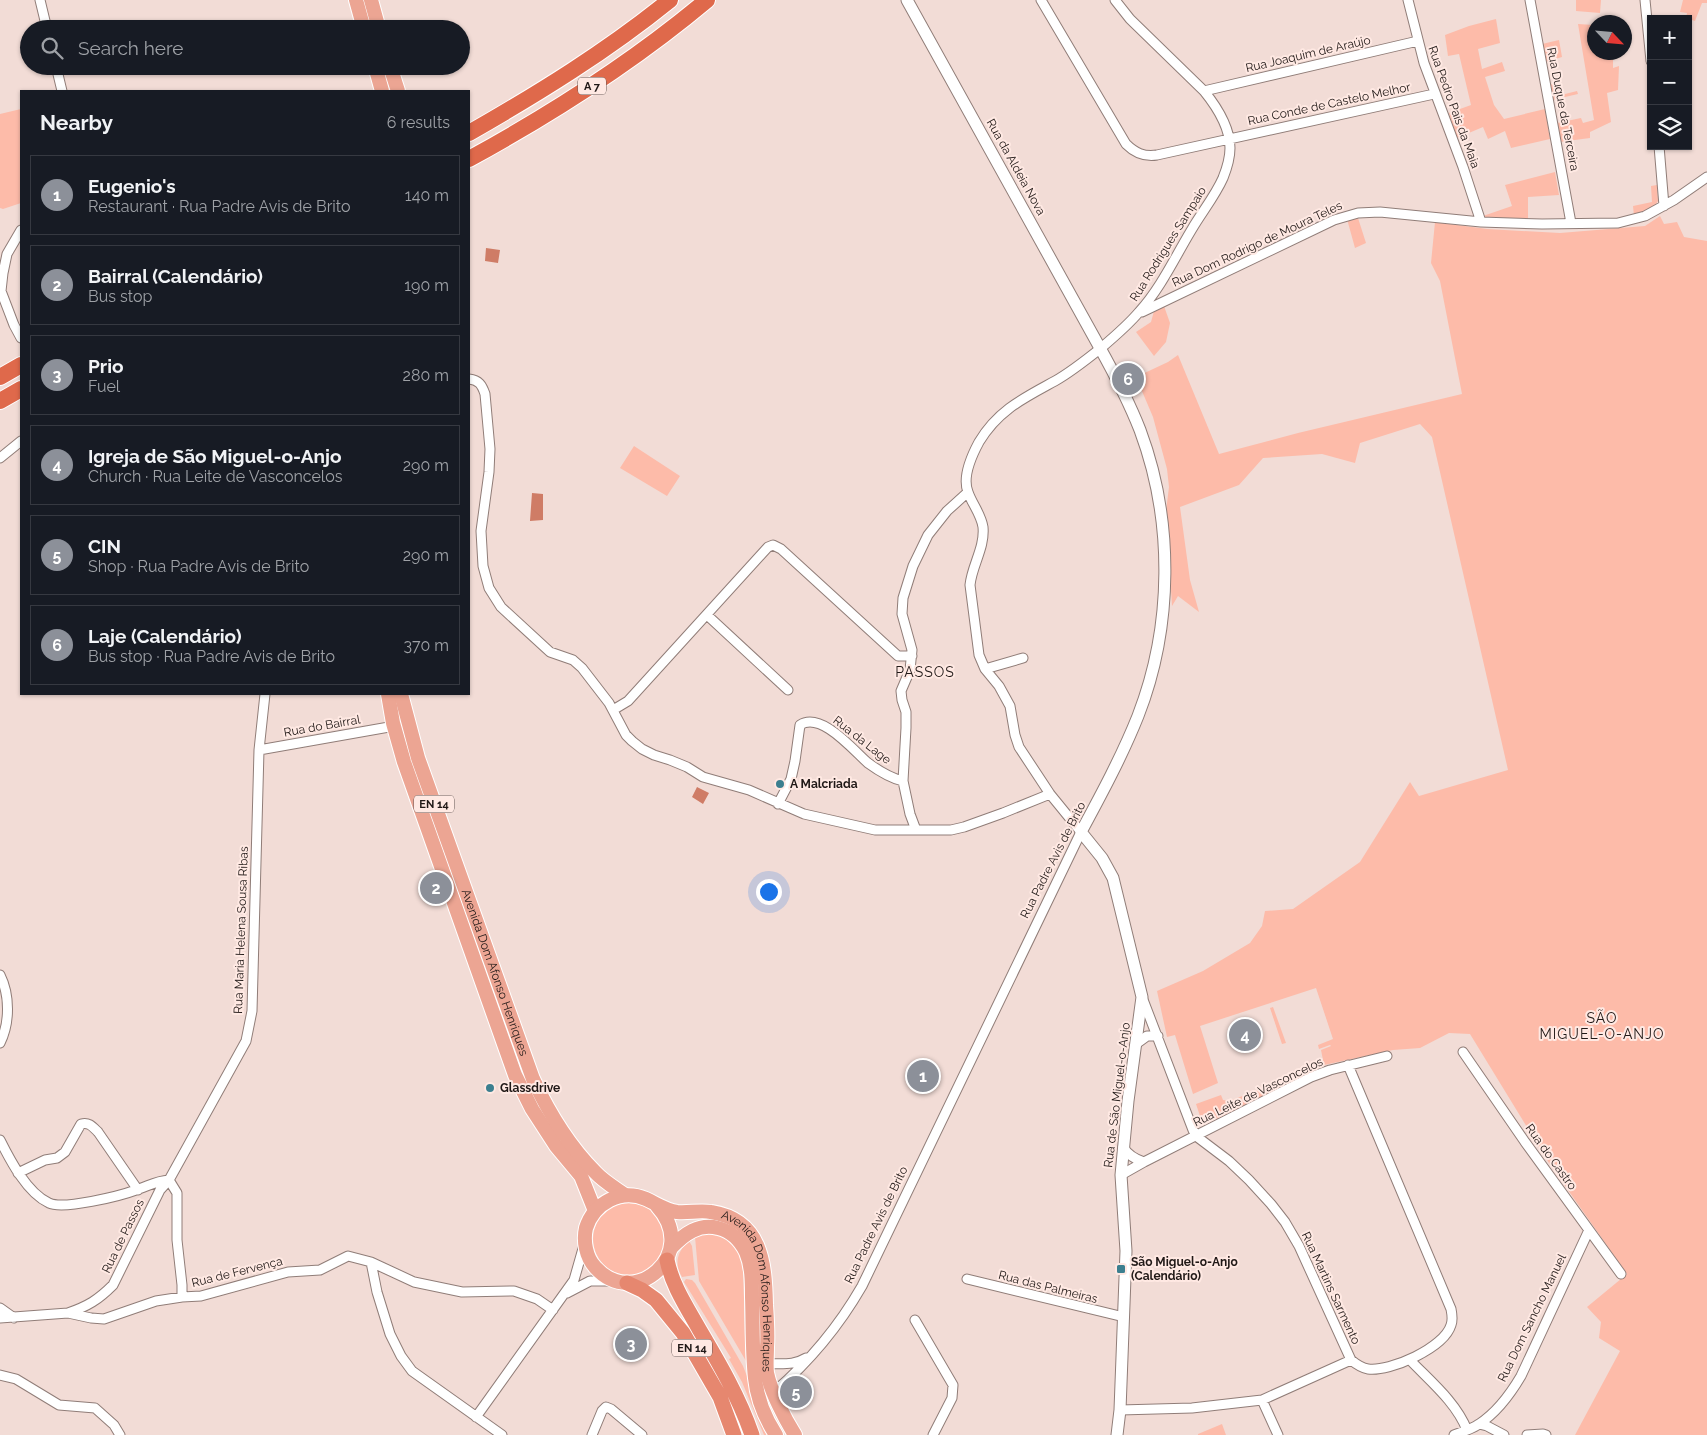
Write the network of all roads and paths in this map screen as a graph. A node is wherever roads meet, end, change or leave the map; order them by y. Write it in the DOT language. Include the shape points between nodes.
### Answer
graph roads {
  1 [pos="40,0"];
  2 [pos="356,0"];
  3 [pos="371,0"];
  4 [pos="670,0"];
  5 [pos="706,0"];
  6 [pos="907,0"];
  7 [pos="1041,0"];
  8 [pos="1114,0"];
  9 [pos="1408,0"];
  10 [pos="1530,0"];
  11 [pos="1645,0"];
  12 [pos="45,20"];
  13 [pos="362,20"];
  14 [pos="377,20"];
  15 [pos="1418,41"];
  16 [pos="1651,60"];
  17 [pos="58,75"];
  18 [pos="378,75"];
  19 [pos="393,75"];
  20 [pos="62,90"];
  21 [pos="382,90"];
  22 [pos="398,90"];
  23 [pos="1204,91"];
  24 [pos="1434,94"];
  25 [pos="470,132"];
  26 [pos="1229,139"];
  27 [pos="1659,150"];
  28 [pos="470,158"];
  29 [pos="1707,177"];
  30 [pos="1664,206"];
  31 [pos="1481,222"];
  32 [pos="1571,224"];
  33 [pos="20,232"];
  34 [pos="1139,313"];
  35 [pos="20,336"];
  36 [pos="1100,348"];
  37 [pos="20,367"];
  38 [pos="0,377"];
  39 [pos="470,379"];
  40 [pos="20,390"];
  41 [pos="0,401"];
  42 [pos="20,442"];
  43 [pos="0,458"];
  44 [pos="968,492"];
  45 [pos="707,614"];
  46 [pos="912,656"];
  47 [pos="1023,658"];
  48 [pos="985,669"];
  49 [pos="788,690"];
  50 [pos="265,695"];
  51 [pos="388,695"];
  52 [pos="401,695"];
  53 [pos="613,710"];
  54 [pos="389,727"];
  55 [pos="259,750"];
  56 [pos="903,781"];
  57 [pos="1050,794"];
  58 [pos="778,804"];
  59 [pos="916,830"];
  60 [pos="1081,832"];
  61 [pos="0,975"];
  62 [pos="1142,997"];
  63 [pos="1158,1036"];
  64 [pos="0,1043"];
  65 [pos="1136,1044"];
  66 [pos="1464,1052"];
  67 [pos="1387,1056"];
  68 [pos="1348,1065"];
  69 [pos="1196,1136"];
  70 [pos="0,1140"];
  71 [pos="1123,1147"];
  72 [pos="1144,1162"];
  73 [pos="18,1173"];
  74 [pos="1121,1175"];
  75 [pos="169,1180"];
  76 [pos="138,1190"];
  77 [pos="625,1195"];
  78 [pos="657,1206"];
  79 [pos="595,1211"];
  80 [pos="1589,1230"];
  81 [pos="585,1242"];
  82 [pos="669,1254"];
  83 [pos="371,1262"];
  84 [pos="1621,1274"];
  85 [pos="967,1279"];
  86 [pos="621,1282"];
  87 [pos="563,1295"];
  88 [pos="182,1297"];
  89 [pos="0,1308"];
  90 [pos="553,1310"];
  91 [pos="68,1313"];
  92 [pos="1124,1317"];
  93 [pos="0,1318"];
  94 [pos="14,1318"];
  95 [pos="915,1320"];
  96 [pos="812,1354"];
  97 [pos="1351,1360"];
  98 [pos="1410,1360"];
  99 [pos="763,1372"];
  100 [pos="0,1375"];
  101 [pos="774,1392"];
  102 [pos="1262,1400"];
  103 [pos="1120,1410"];
  104 [pos="476,1417"];
  105 [pos="1479,1424"];
  106 [pos="1467,1430"];
  107 [pos="120,1435"];
  108 [pos="502,1435"];
  109 [pos="592,1435"];
  110 [pos="642,1435"];
  111 [pos="734,1435"];
  112 [pos="752,1435"];
  113 [pos="776,1435"];
  114 [pos="795,1435"];
  115 [pos="933,1435"];
  116 [pos="1117,1435"];
  117 [pos="1278,1435"];
  118 [pos="1454,1435"];
  119 [pos="1504,1435"];
  120 [pos="1527,1435"];
  121 [pos="1546,1435"];
  1 -- 12 [label="street"];
  2 -- 13 [label="main road"];
  3 -- 14 [label="main road"];
  4 -- 25 [label="highway, A 7" via="591,59"];
  5 -- 28 [label="highway, A 7" via="589,88"];
  6 -- 36 [label="street, Rua da Aldeia Nova"];
  7 -- 26 [label="street, Rua Conde de Castelo Melhor" via="1126,144 1133,150 1153,156"];
  8 -- 23 [label="street, Rua Rodrigues Sampaio"];
  9 -- 15 [label="street, Rua Pedro Pais da Maia"];
  10 -- 32 [label="street, Rua Duque da Terceira"];
  11 -- 16 [label="street"];
  15 -- 23 [label="street, Rua Joaquim de Araújo"];
  15 -- 24 [label="street, Rua Pedro Pais da Maia"];
  17 -- 20 [label="street"];
  18 -- 21 [label="main road"];
  19 -- 22 [label="main road"];
  23 -- 26 [label="street, Rua Rodrigues Sampaio" via="1220,114"];
  24 -- 26 [label="street, Rua Conde de Castelo Melhor"];
  24 -- 31 [label="street, Rua Pedro Pais da Maia"];
  26 -- 34 [label="street, Rua Rodrigues Sampaio" via="1228,166 1219,187"];
  27 -- 30 [label="street"];
  29 -- 30 [label="street, Rua Dom Rodrigo de Moura Teles"];
  30 -- 32 [label="street, Rua Dom Rodrigo de Moura Teles" via="1634,220"];
  31 -- 32 [label="street, Rua Dom Rodrigo de Moura Teles"];
  31 -- 34 [label="street, Rua Dom Rodrigo de Moura Teles" via="1389,212 1353,214 1325,224"];
  33 -- 35 [label="street" via="7,254 1,291"];
  34 -- 36 [label="street, Rua Rodrigues Sampaio"];
  36 -- 44 [label="street, Rua Rodrigues Sampaio" via="1069,372 1017,401 992,423 972,457 967,474"];
  36 -- 60 [label="street, Rua Padre Avis de Brito" via="1131,406 1150,462 1163,525 1165,590 1156,656 1141,708"];
  37 -- 38 [label="highway"];
  39 -- 53 [label="street" via="483,386 485,394 490,449 481,530 483,566 489,588 505,611 550,652 573,660 582,668"];
  40 -- 41 [label="highway"];
  42 -- 43 [label="street"];
  44 -- 46 [label="street" via="937,522 920,550 907,582 902,614"];
  44 -- 48 [label="street, Rua Rodrigues Sampaio" via="983,527 970,585 979,655"];
  45 -- 46 [label="street" via="768,547 774,545 898,656"];
  45 -- 49 [label="street"];
  45 -- 53 [label="street" via="628,701"];
  46 -- 56 [label="street" via="901,691 906,712"];
  47 -- 48 [label="street"];
  48 -- 57 [label="street, Rua Rodrigues Sampaio" via="1010,706 1015,734 1024,756"];
  50 -- 55 [label="street, Rua Maria Helena Sousa Ribas"];
  51 -- 79 [label="main road, Avenida Dom Afonso Henriques / EN 14" via="404,762 515,1075 556,1146 581,1176"];
  52 -- 77 [label="main road, Avenida Dom Afonso Henriques / EN 14" via="418,758 533,1079 557,1124 595,1172"];
  53 -- 58 [label="street" via="626,735 654,756 670,760 703,777 749,790"];
  54 -- 55 [label="street, Rua do Bairral"];
  55 -- 75 [label="street, Rua Maria Helena Sousa Ribas" via="252,1011 246,1041"];
  56 -- 58 [label="street, Rua da Lage" via="874,767 827,728 818,723 804,722 800,725 791,779"];
  56 -- 59 [label="street"];
  57 -- 59 [label="street" via="964,827"];
  57 -- 60 [label="street, Rua Rodrigues Sampaio"];
  58 -- 59 [label="street" via="836,823 875,830"];
  60 -- 62 [label="street, Rua de São Miguel-o-Anjo" via="1113,878"];
  60 -- 96 [label="street, Rua Padre Avis de Brito" via="862,1286 842,1319"];
  61 -- 64 [label="street" via="7,1001 7,1023"];
  62 -- 63 [label="street"];
  62 -- 65 [label="street, Rua de São Miguel-o-Anjo"];
  63 -- 65 [label="street" via="1146,1036"];
  63 -- 69 [label="street"];
  65 -- 71 [label="street, Rua de São Miguel-o-Anjo"];
  66 -- 80 [label="street, Rua do Castro"];
  67 -- 68 [label="street, Rua Leite de Vasconcelos"];
  68 -- 69 [label="street, Rua Leite de Vasconcelos" via="1311,1077"];
  68 -- 98 [label="street, Rua Martins Sarmento" via="1451,1309 1448,1332"];
  69 -- 72 [label="street, Rua Leite de Vasconcelos"];
  69 -- 97 [label="street, Rua Martins Sarmento" via="1249,1180 1286,1222"];
  70 -- 73 [label="street"];
  71 -- 72 [label="street" via="1132,1157"];
  71 -- 74 [label="street, Rua de São Miguel-o-Anjo"];
  72 -- 74 [label="street, Rua Leite de Vasconcelos"];
  73 -- 76 [label="street" via="49,1204 76,1204"];
  73 -- 76 [label="street" via="57,1158 65,1152 81,1124 86,1122 98,1132"];
  74 -- 92 [label="street, Rua de São Miguel-o-Anjo" via="1126,1251"];
  75 -- 76 [label="street" via="157,1181"];
  75 -- 88 [label="street, Rua de Fervença" via="177,1193"];
  75 -- 91 [label="street, Rua de Passos" via="160,1190 113,1285 89,1305"];
  77 -- 78 [label="main road, Avenida Dom Afonso Henriques / EN 14" via="647,1199"];
  77 -- 79 [label="main road" via="604,1203"];
  78 -- 82 [label="main road, EN 14" via="670,1225"];
  78 -- 99 [label="main road, Avenida Dom Afonso Henriques" via="677,1212 725,1215 751,1234 765,1272"];
  79 -- 81 [label="main road" via="589,1220"];
  80 -- 84 [label="street, Rua do Castro"];
  80 -- 105 [label="street, Rua Dom Sancho Manuel" via="1521,1376"];
  81 -- 86 [label="main road, EN 14" via="594,1266 604,1275"];
  81 -- 87 [label="street" via="574,1280"];
  82 -- 86 [label="main road, Avenida Dom Afonso Henriques" via="654,1274 646,1279"];
  82 -- 99 [label="main road, Avenida Dom Afonso Henriques" via="685,1235 700,1227 720,1228 741,1243 751,1277"];
  82 -- 112 [label="highway, EN 14" via="674,1285 725,1374"];
  83 -- 88 [label="street, Rua de Fervença" via="348,1256 320,1270 288,1272 201,1296"];
  83 -- 90 [label="street, Rua de Fervença" via="414,1282 462,1292 514,1291 537,1299"];
  83 -- 104 [label="street" via="390,1334 401,1356 412,1371"];
  85 -- 92 [label="street, Rua das Palmeiras"];
  86 -- 87 [label="street" via="590,1281"];
  86 -- 111 [label="highway, EN 14" via="642,1290 664,1307 720,1397"];
  87 -- 90 [label="street"];
  88 -- 91 [label="street, Rua de Passos" via="156,1301 104,1319"];
  89 -- 94 [label="street"];
  90 -- 104 [label="street"];
  91 -- 94 [label="street, Rua de Passos"];
  92 -- 103 [label="street, Rua de São Miguel-o-Anjo"];
  93 -- 94 [label="street, Rua de Passos"];
  95 -- 115 [label="street" via="952,1385 952,1398"];
  96 -- 99 [label="street, Rua Padre Avis de Brito" via="799,1362"];
  96 -- 101 [label="street, Rua Padre Avis de Brito"];
  97 -- 98 [label="street, Rua Martins Sarmento" via="1366,1369 1377,1369"];
  97 -- 102 [label="street"];
  98 -- 106 [label="street" via="1451,1403"];
  99 -- 101 [label="main road, Avenida Dom Afonso Henriques"];
  99 -- 113 [label="main road, Avenida Dom Afonso Henriques" via="764,1412"];
  100 -- 107 [label="street" via="16,1379 58,1405 95,1408"];
  101 -- 114 [label="main road, Avenida Dom Afonso Henriques" via="780,1410"];
  102 -- 103 [label="street" via="1192,1408"];
  102 -- 117 [label="street"];
  103 -- 116 [label="street, Rua de São Miguel-o-Anjo"];
  104 -- 108 [label="street"];
  105 -- 106 [label="street, Rua Dom Sancho Manuel"];
  105 -- 119 [label="street"];
  106 -- 118 [label="street, Rua Dom Sancho Manuel"];
  109 -- 110 [label="street" via="606,1407"];
  120 -- 121 [label="street"];
}
